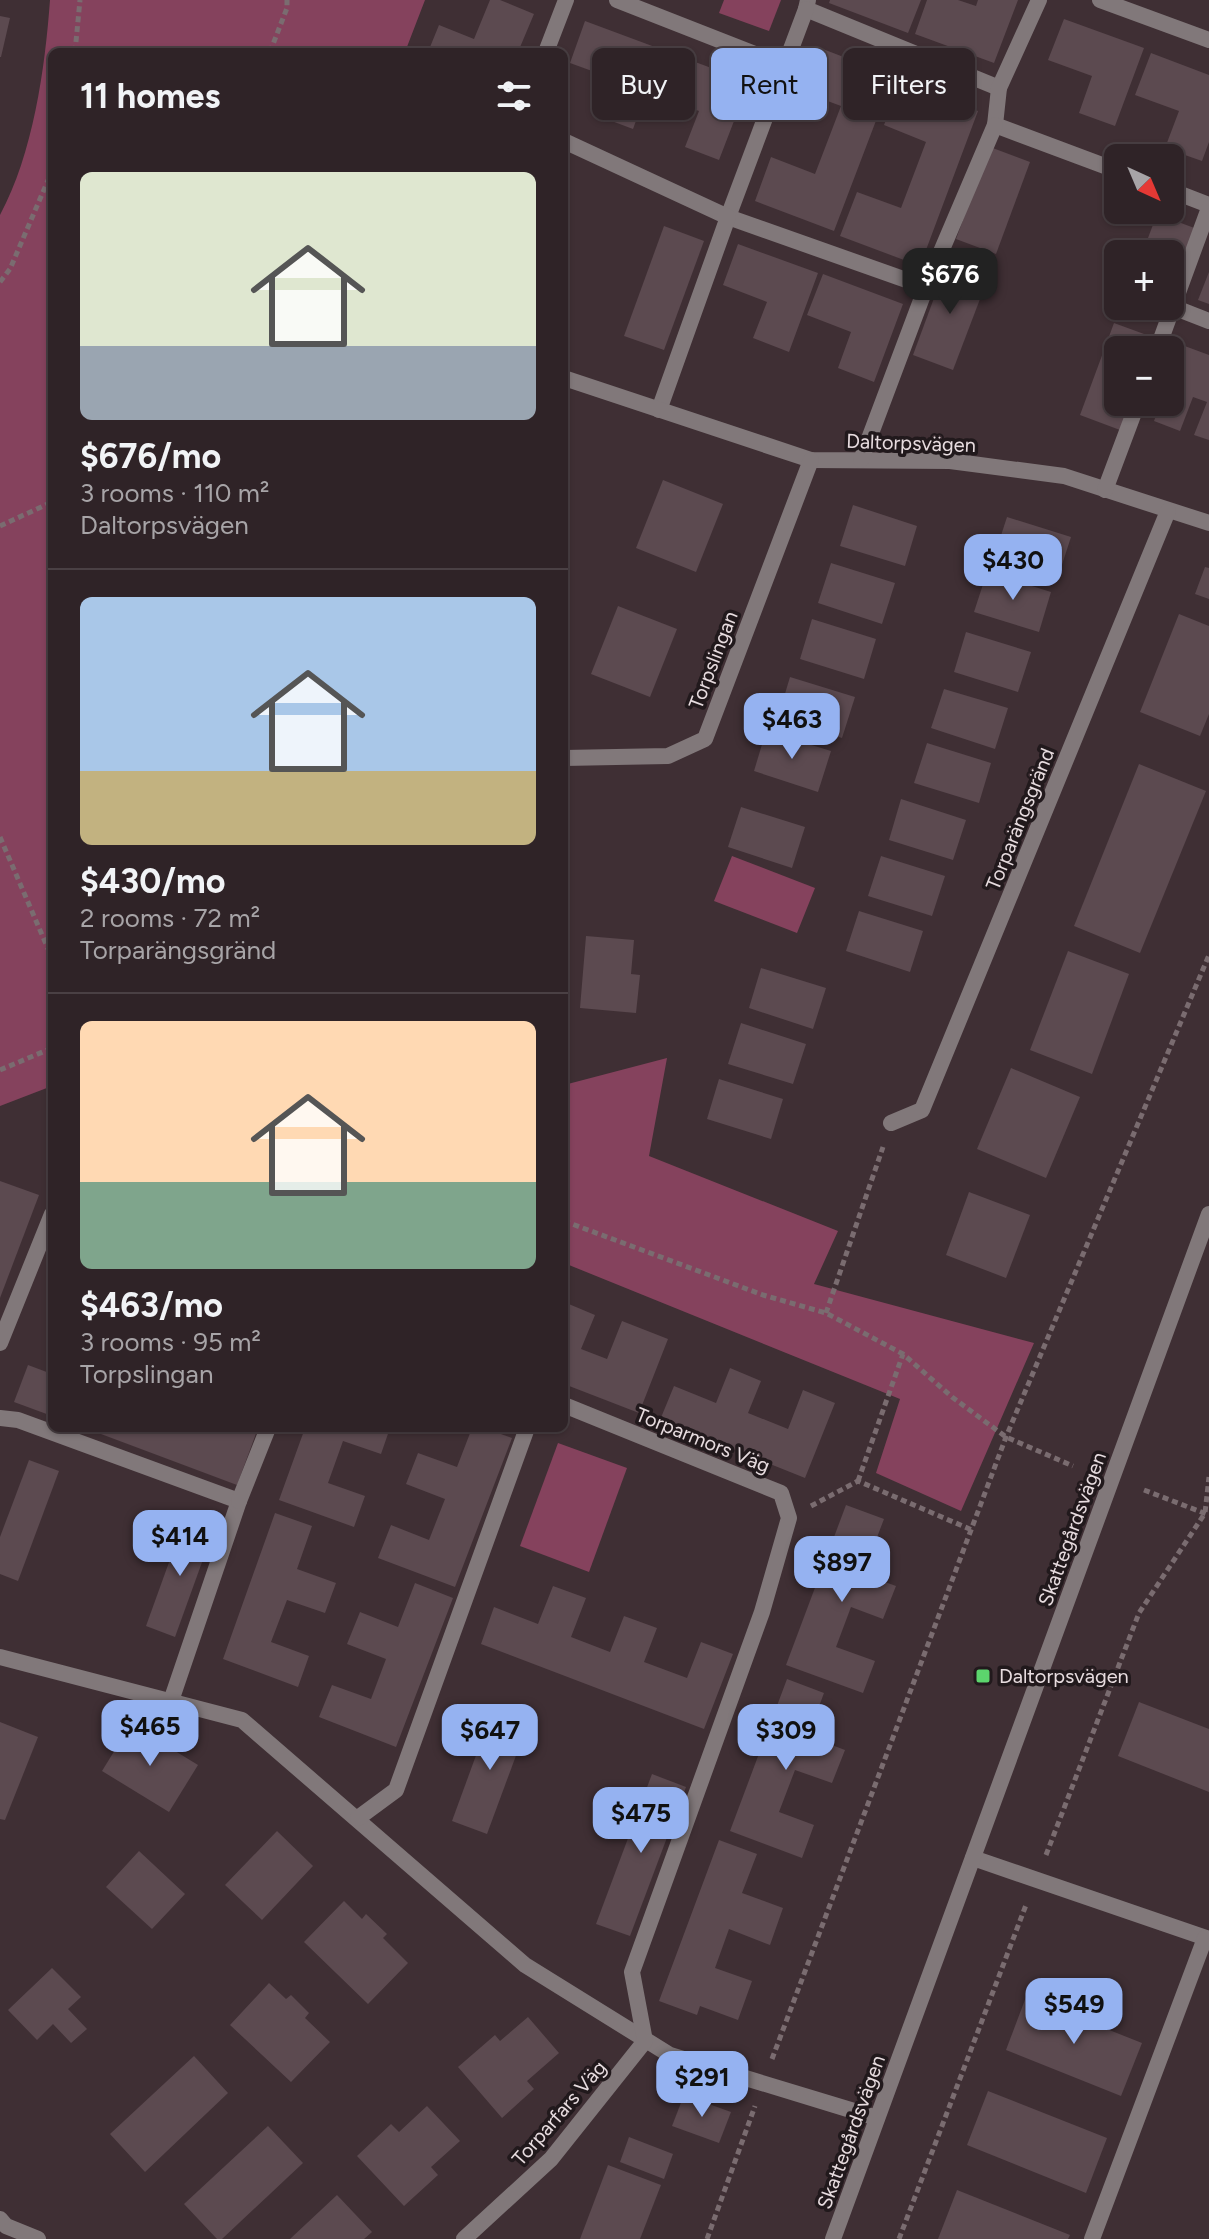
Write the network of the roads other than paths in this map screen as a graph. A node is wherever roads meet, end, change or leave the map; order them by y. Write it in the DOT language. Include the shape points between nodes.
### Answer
graph roads {
  1 [pos="566,0"];
  2 [pos="617,0"];
  3 [pos="1039,0"];
  4 [pos="1100,0"];
  5 [pos="807,4"];
  6 [pos="1209,40"];
  7 [pos="548,48"];
  8 [pos="740,48"];
  9 [pos="790,48"];
  10 [pos="999,88"];
  11 [pos="763,120"];
  12 [pos="995,125"];
  13 [pos="568,143"];
  14 [pos="1104,166"];
  15 [pos="1184,196"];
  16 [pos="1209,206"];
  17 [pos="728,217"];
  18 [pos="1184,276"];
  19 [pos="926,287"];
  20 [pos="1184,311"];
  21 [pos="1209,321"];
  22 [pos="568,379"];
  23 [pos="659,410"];
  24 [pos="1133,416"];
  25 [pos="811,460"];
  26 [pos="861,460"];
  27 [pos="1105,490"];
  28 [pos="1168,511"];
  29 [pos="1209,523"];
  30 [pos="568,758"];
  31 [pos="891,1123"];
  32 [pos="1209,1214"];
  33 [pos="48,1224"];
  34 [pos="0,1343"];
  35 [pos="568,1407"];
  36 [pos="0,1418"];
  37 [pos="48,1431"];
  38 [pos="51,1432"];
  39 [pos="266,1432"];
  40 [pos="526,1432"];
  41 [pos="239,1501"];
  42 [pos="0,1657"];
  43 [pos="171,1701"];
  44 [pos="358,1818"];
  45 [pos="973,1858"];
  46 [pos="1207,1939"];
  47 [pos="645,2041"];
  48 [pos="877,2118"];
  49 [pos="0,2219"];
  50 [pos="38,2239"];
  51 [pos="464,2239"];
  52 [pos="833,2239"];
  53 [pos="1092,2239"];
  1 -- 7 [label="street"];
  2 -- 8 [label="street"];
  3 -- 10 [label="street"];
  4 -- 6 [label="street"];
  5 -- 9 [label="street"];
  5 -- 10 [label="street"];
  10 -- 12 [label="street"];
  11 -- 17 [label="street"];
  12 -- 14 [label="street"];
  12 -- 19 [label="street"];
  13 -- 17 [label="street"];
  15 -- 16 [label="street"];
  16 -- 18 [label="street"];
  17 -- 19 [label="street"];
  17 -- 23 [label="street"];
  19 -- 26 [label="street"];
  20 -- 21 [label="street"];
  22 -- 23 [label="street, Daltorpsvägen"];
  23 -- 25 [label="street, Daltorpsvägen"];
  24 -- 27 [label="street"];
  25 -- 26 [label="street, Daltorpsvägen"];
  25 -- 30 [label="street, Torpslingan" via="705,739 668,756"];
  26 -- 27 [label="street, Daltorpsvägen" via="950,461 1064,476"];
  27 -- 28 [label="street, Daltorpsvägen"];
  28 -- 29 [label="street, Daltorpsvägen"];
  28 -- 31 [label="street, Torparängsgränd" via="922,1110"];
  32 -- 45 [label="street, Skattegårdsvägen"];
  33 -- 34 [label="street"];
  35 -- 47 [label="street, Torparmors Väg" via="781,1493 789,1518 762,1612 632,1972"];
  36 -- 37 [label="street"];
  38 -- 41 [label="street"];
  39 -- 41 [label="street"];
  40 -- 44 [label="street" via="396,1790"];
  41 -- 43 [label="street"];
  42 -- 43 [label="street"];
  43 -- 44 [label="street" via="242,1720"];
  44 -- 47 [label="street" via="525,1965"];
  45 -- 46 [label="street"];
  45 -- 48 [label="street, Skattegårdsvägen"];
  46 -- 53 [label="street"];
  47 -- 48 [label="street" via="670,2055"];
  47 -- 51 [label="street, Torparfars Väg" via="551,2159"];
  48 -- 52 [label="street, Skattegårdsvägen"];
  49 -- 50 [label="street"];
}
